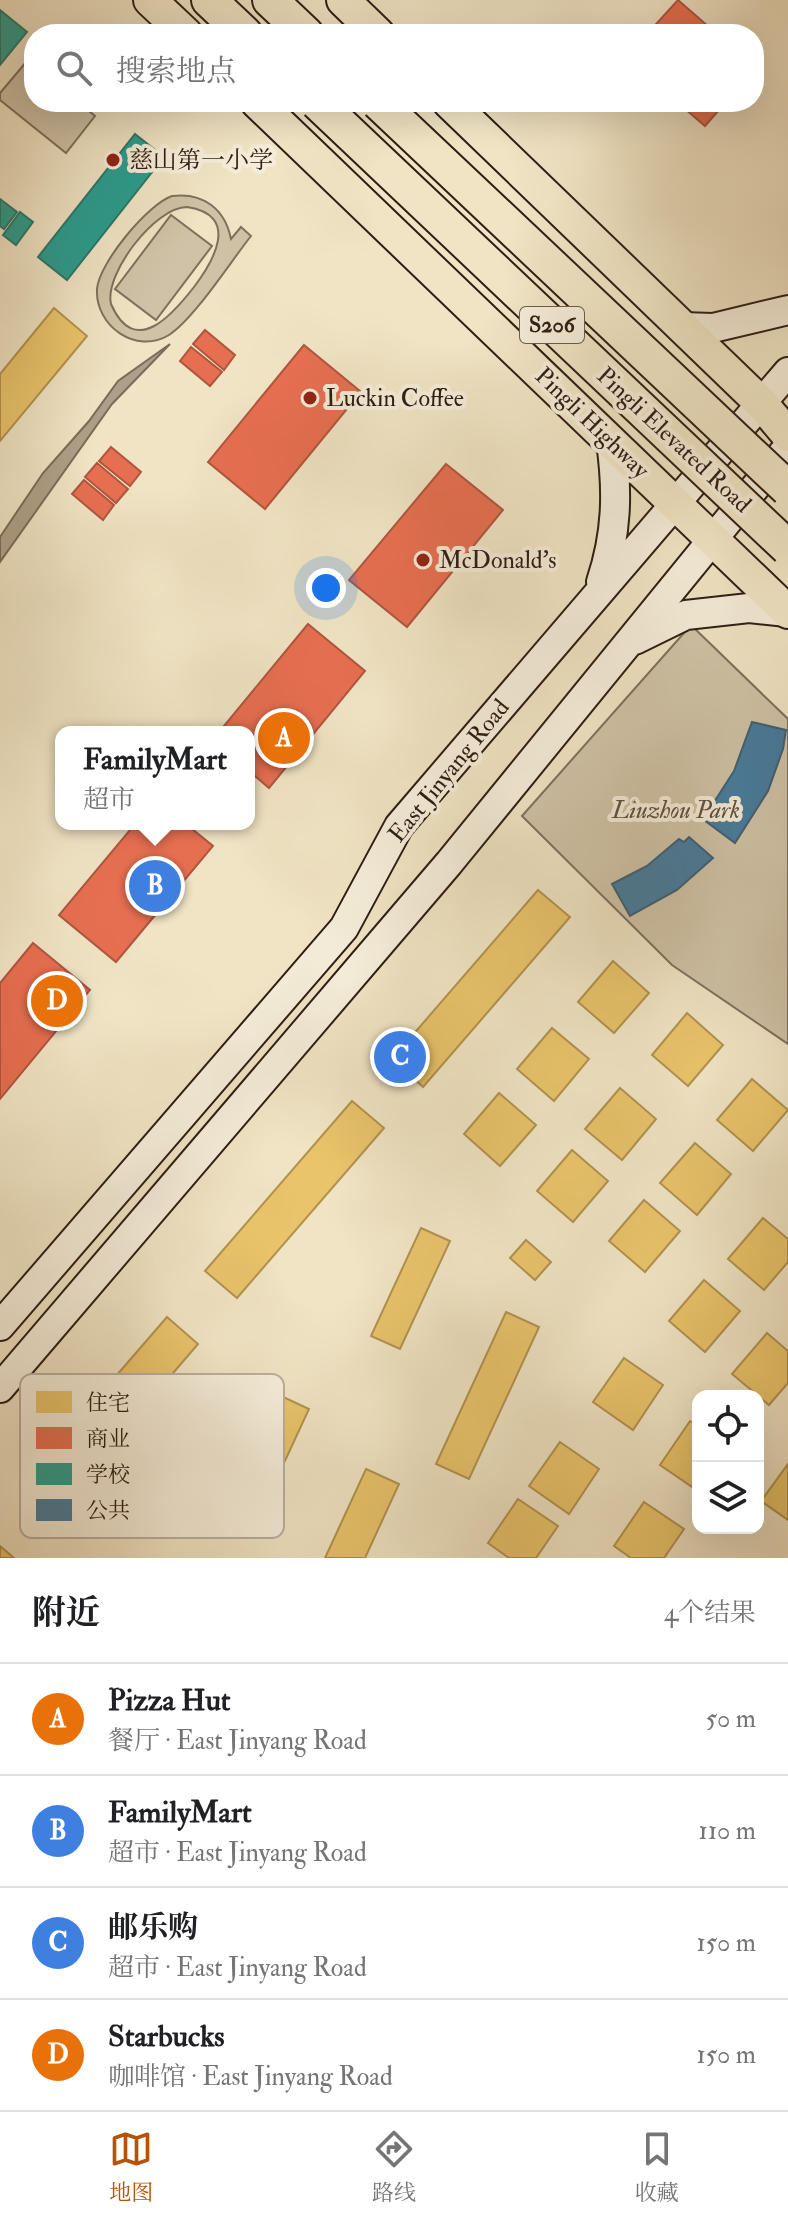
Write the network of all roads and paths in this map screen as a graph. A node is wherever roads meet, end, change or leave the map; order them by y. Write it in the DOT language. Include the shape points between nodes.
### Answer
graph roads {
  1 [pos="150,0"];
  2 [pos="209,0"];
  3 [pos="270,0"];
  4 [pos="343,0"];
  5 [pos="175,24"];
  6 [pos="234,24"];
  7 [pos="295,24"];
  8 [pos="368,24"];
  9 [pos="267,112"];
  10 [pos="328,112"];
  11 [pos="389,112"];
  12 [pos="459,112"];
  13 [pos="788,310"];
  14 [pos="682,327"];
  15 [pos="788,372"];
  16 [pos="761,403"];
  17 [pos="788,435"];
  18 [pos="611,442"];
  19 [pos="788,447"];
  20 [pos="788,489"];
  21 [pos="676,503"];
  22 [pos="712,540"];
  23 [pos="788,548"];
  24 [pos="597,595"];
  25 [pos="788,612"];
  26 [pos="627,644"];
  27 [pos="0,1326"];
  28 [pos="0,1388"];
  1 -- 5 [label="main road"];
  2 -- 6 [label="highway"];
  3 -- 7 [label="highway"];
  4 -- 8 [label="main road"];
  9 -- 18 [label="main road, Pingli Highway"];
  10 -- 23 [label="highway, Pingli Elevated Road / S206, bridge"];
  11 -- 20 [label="highway, Pingli Elevated Road / S206, bridge"];
  12 -- 14 [label="main road"];
  13 -- 14 [label="main road" via="713,328"];
  14 -- 16 [label="main road"];
  15 -- 16 [label="main road, East Jinyang Road"];
  16 -- 17 [label="main road"];
  16 -- 21 [label="main road, East Jinyang Road"];
  18 -- 21 [label="main road, Pingli Highway"];
  18 -- 24 [label="main road" via="618,489 614,532"];
  19 -- 22 [label="main road"];
  21 -- 22 [label="main road, Pingli Highway"];
  21 -- 24 [label="main road, East Jinyang Road"];
  22 -- 25 [label="main road, Pingli Highway"];
  22 -- 26 [label="main road"];
  24 -- 27 [label="main road, East Jinyang Road" via="399,826 344,928"];
  25 -- 26 [label="main road" via="749,608 686,615"];
  26 -- 28 [label="main road" via="449,863"];
}
